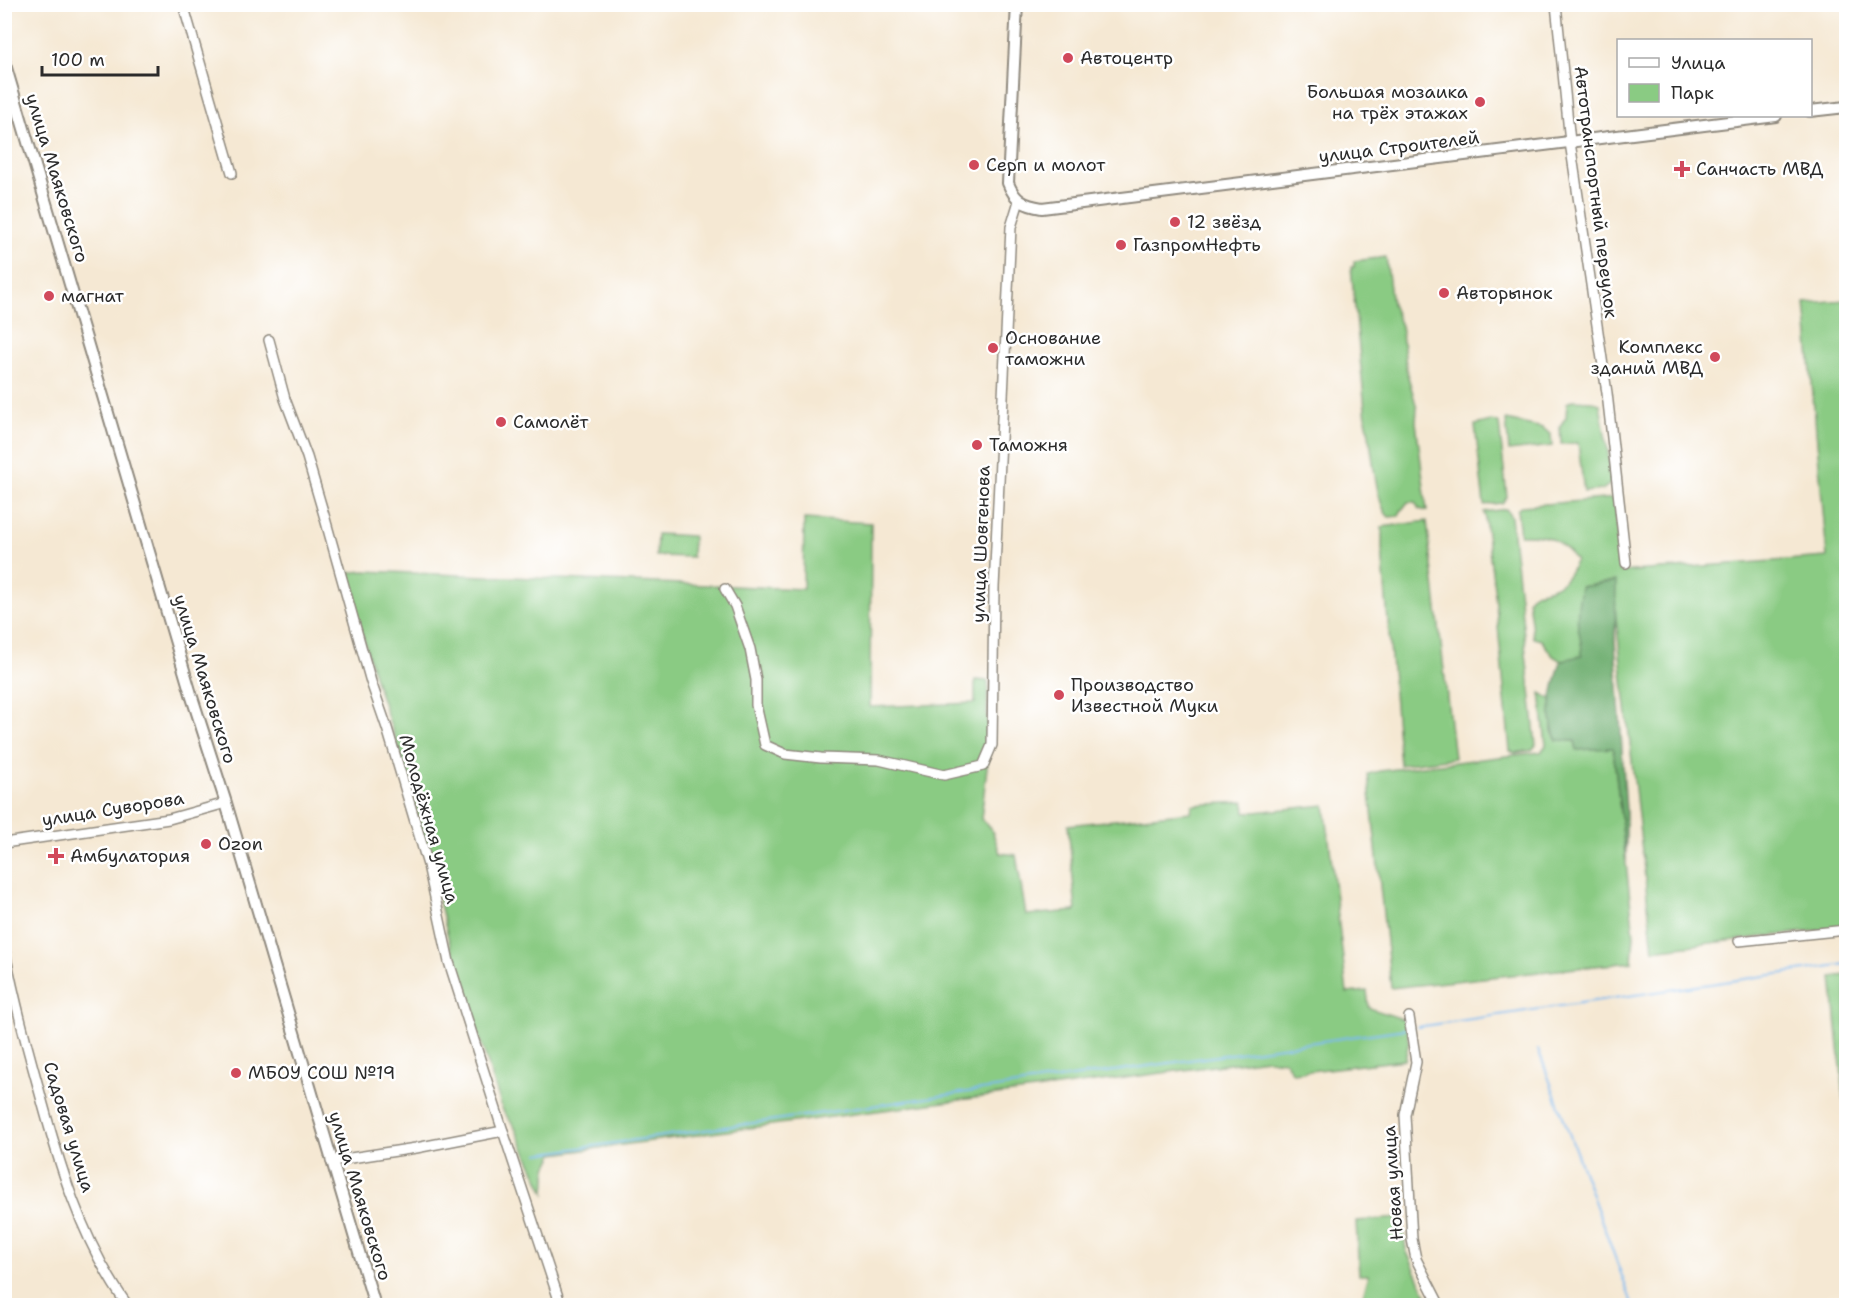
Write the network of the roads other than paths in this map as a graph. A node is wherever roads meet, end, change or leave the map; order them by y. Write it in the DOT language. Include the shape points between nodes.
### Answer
graph roads {
  1 [pos="183,4"];
  2 [pos="1017,4"];
  3 [pos="1556,4"];
  4 [pos="4,62"];
  5 [pos="1846,107"];
  6 [pos="1812,111"];
  7 [pos="1768,117"];
  8 [pos="1570,142"];
  9 [pos="232,173"];
  10 [pos="1023,203"];
  11 [pos="269,340"];
  12 [pos="1626,563"];
  13 [pos="725,589"];
  14 [pos="226,803"];
  15 [pos="4,843"];
  16 [pos="1846,930"];
  17 [pos="1739,941"];
  18 [pos="4,947"];
  19 [pos="1409,1017"];
  20 [pos="503,1131"];
  21 [pos="331,1161"];
  22 [pos="128,1305"];
  23 [pos="375,1305"];
  24 [pos="561,1305"];
  25 [pos="1440,1305"];
  1 -- 9 [label="street"];
  2 -- 10 [label="street" via="1008,183 1013,195"];
  3 -- 8 [label="street, Автотранспортный переулок"];
  4 -- 14 [label="street, улица Маяковского"];
  5 -- 6 [label="street"];
  7 -- 8 [label="street, улица Строителей"];
  8 -- 10 [label="street, улица Строителей" via="1042,208"];
  8 -- 12 [label="street, Автотранспортный переулок" via="1607,393"];
  10 -- 13 [label="street, улица Шовгенова" via="1011,227 994,588 992,745 983,766 944,775 879,760 785,754 765,745 750,649"];
  11 -- 20 [label="street, Молодёжная улица" via="428,865 449,962"];
  14 -- 15 [label="street, улица Суворова" via="170,819"];
  14 -- 21 [label="street, улица Маяковского"];
  16 -- 17 [label="street"];
  18 -- 22 [label="street, Садовая улица" via="52,1138 70,1190 98,1256"];
  19 -- 25 [label="street, Новая улица" via="1416,1062 1405,1115 1412,1239 1416,1259"];
  20 -- 21 [label="street"];
  20 -- 24 [label="street, Молодёжная улица"];
  21 -- 23 [label="street, улица Маяковского"];
}
